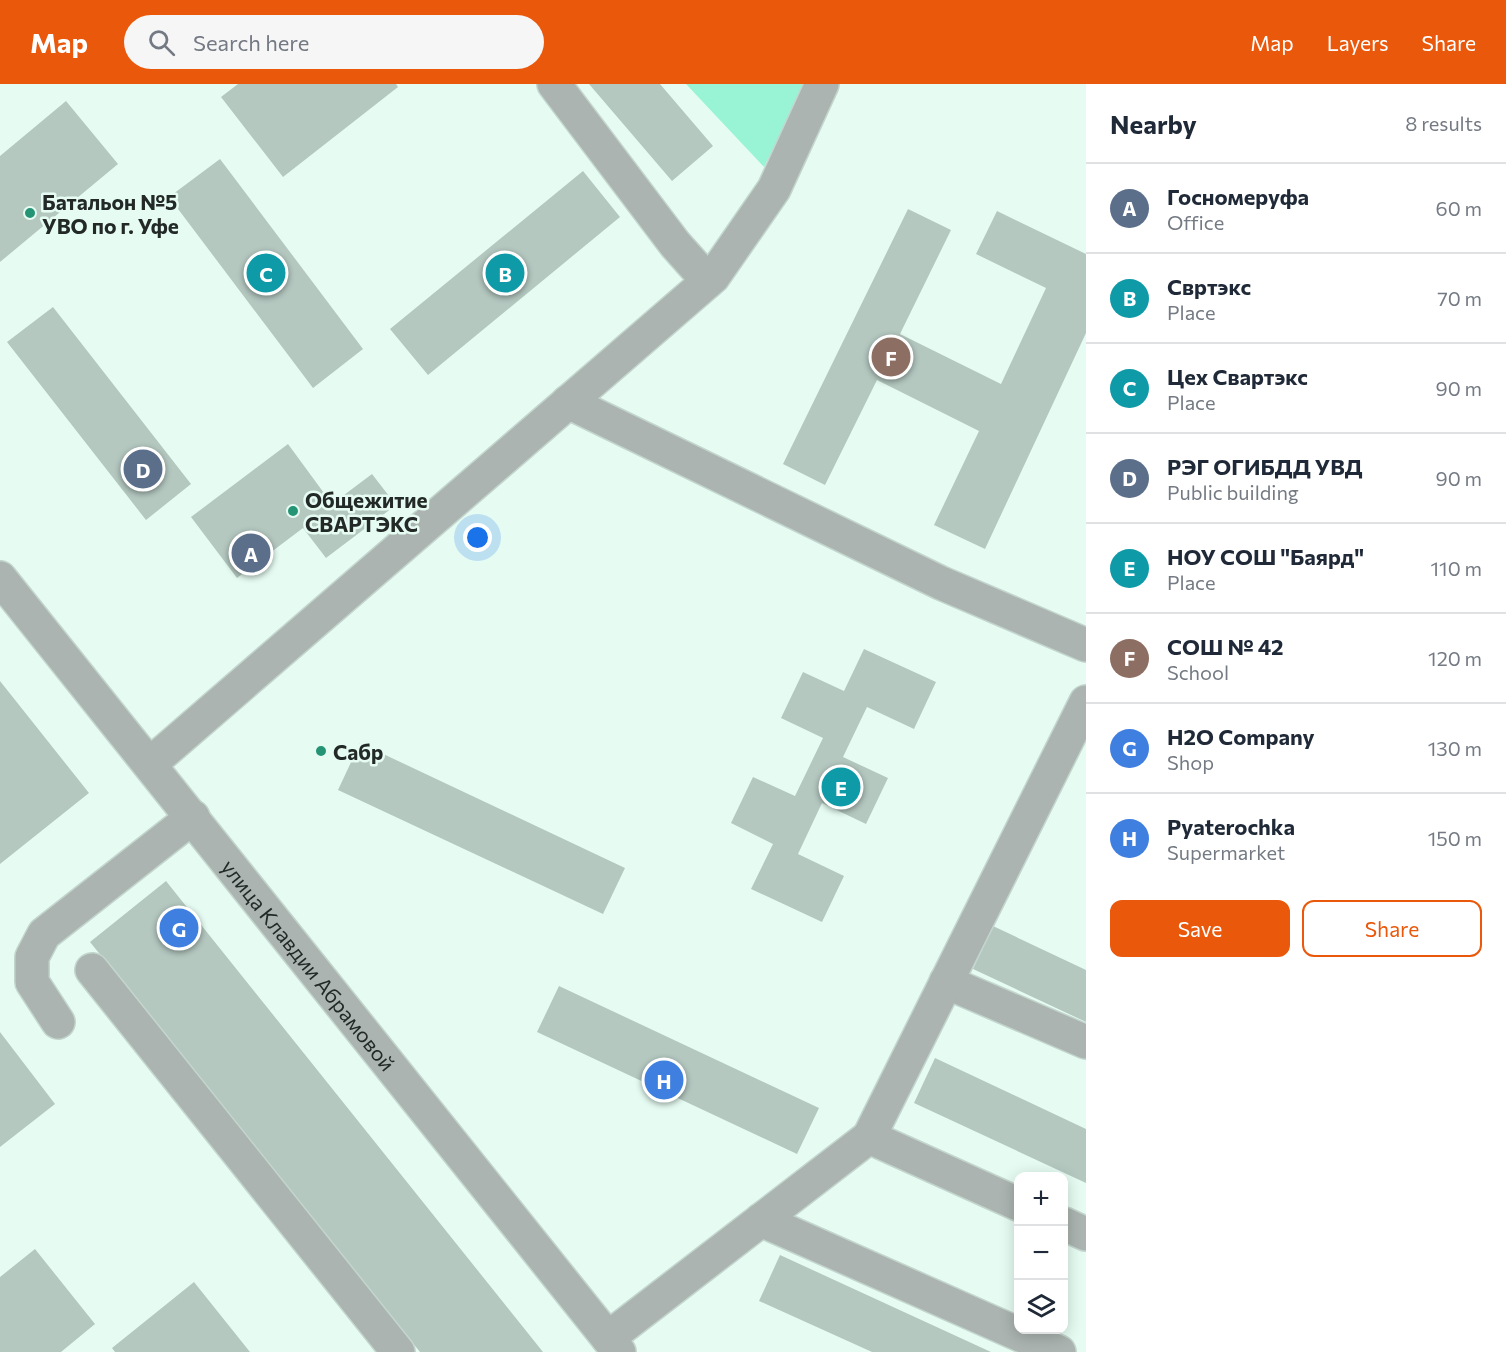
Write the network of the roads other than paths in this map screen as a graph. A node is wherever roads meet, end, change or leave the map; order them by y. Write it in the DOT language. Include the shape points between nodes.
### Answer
graph roads {
  1 [pos="554,84"];
  2 [pos="822,84"];
  3 [pos="708,281"];
  4 [pos="568,402"];
  5 [pos="0,578"];
  6 [pos="1086,645"];
  7 [pos="1086,702"];
  8 [pos="150,764"];
  9 [pos="193,817"];
  10 [pos="92,970"];
  11 [pos="946,982"];
  12 [pos="58,1022"];
  13 [pos="1086,1042"];
  14 [pos="869,1137"];
  15 [pos="1014,1202"];
  16 [pos="761,1220"];
  17 [pos="1068,1226"];
  18 [pos="1086,1234"];
  19 [pos="614,1345"];
  20 [pos="398,1352"];
  21 [pos="1059,1352"];
  1 -- 3 [label="street" via="675,244"];
  2 -- 3 [label="street" via="774,189"];
  3 -- 4 [label="street"];
  4 -- 6 [label="street" via="941,583"];
  4 -- 8 [label="street"];
  5 -- 8 [label="street, улица Клавдии Абрамовой"];
  7 -- 11 [label="street"];
  8 -- 9 [label="street, улица Клавдии Абрамовой"];
  9 -- 12 [label="street" via="44,934 32,957 32,982"];
  9 -- 19 [label="street, улица Клавдии Абрамовой"];
  10 -- 20 [label="street"];
  11 -- 13 [label="street"];
  11 -- 14 [label="street"];
  14 -- 15 [label="street"];
  14 -- 16 [label="street"];
  16 -- 19 [label="street"];
  16 -- 21 [label="street"];
  17 -- 18 [label="street"];
}
